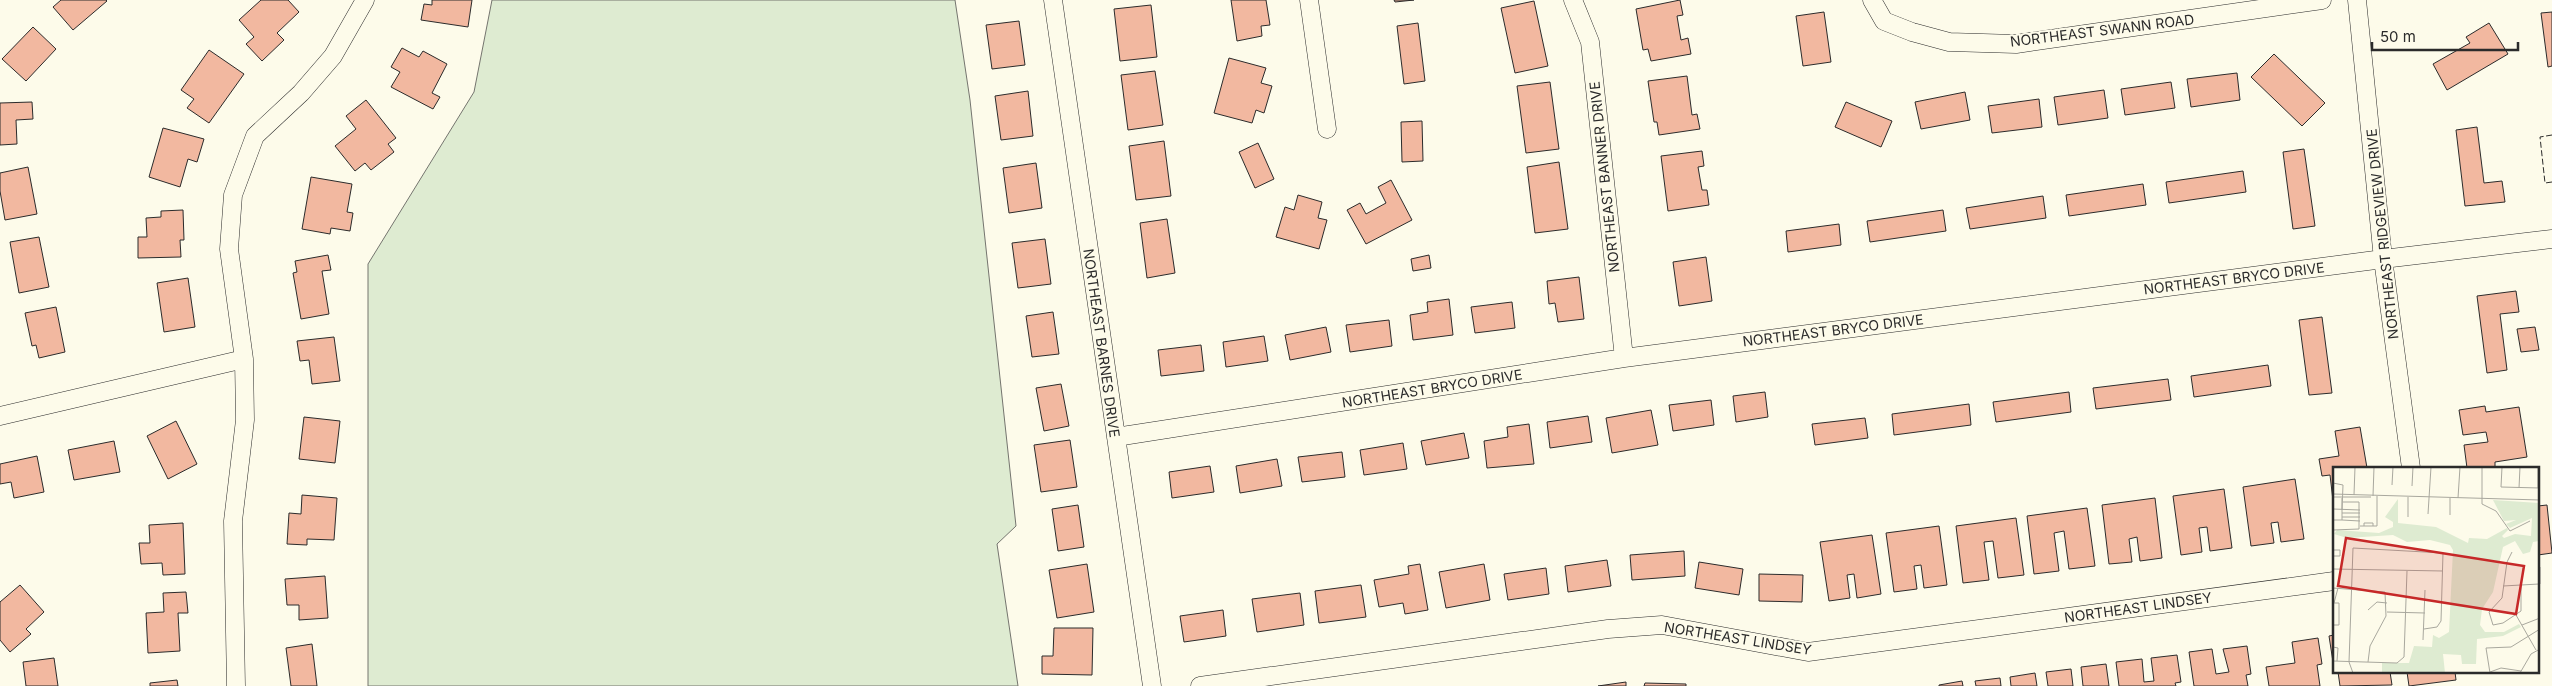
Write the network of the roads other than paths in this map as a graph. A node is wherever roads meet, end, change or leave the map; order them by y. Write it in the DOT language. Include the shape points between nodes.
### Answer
graph roads {
  1 [pos="1053,0"];
  2 [pos="1309,0"];
  3 [pos="1573,0"];
  4 [pos="1872,0"];
  5 [pos="2322,0"];
  6 [pos="2357,0"];
  7 [pos="364,3"];
  8 [pos="1327,129"];
  9 [pos="2552,239"];
  10 [pos="2383,259"];
  11 [pos="244,358"];
  12 [pos="1624,358"];
  13 [pos="0,416"];
  14 [pos="1116,437"];
  15 [pos="2411,467"];
  16 [pos="2333,580"];
  17 [pos="236,686"];
  18 [pos="1152,686"];
  19 [pos="1200,686"];
  1 -- 14 [label="street, NORTHEAST BARNES DRIVE"];
  2 -- 8 [label="street"];
  3 -- 12 [label="street, NORTHEAST BANNER DRIVE" via="1590,42"];
  4 -- 5 [label="street, NORTHEAST SWANN ROAD" via="1884,21 1912,32 1949,42 2016,44"];
  6 -- 10 [label="street, NORTHEAST RIDGEVIEW DRIVE"];
  7 -- 11 [label="street" via="333,56 301,93 255,136 233,195 229,249"];
  9 -- 10 [label="street, NORTHEAST BRYCO DRIVE"];
  10 -- 12 [label="street, NORTHEAST BRYCO DRIVE"];
  10 -- 15 [label="street, NORTHEAST RIDGEVIEW DRIVE"];
  11 -- 13 [label="street"];
  11 -- 17 [label="street" via="245,420 233,521"];
  12 -- 14 [label="street, NORTHEAST BRYCO DRIVE"];
  14 -- 18 [label="street, NORTHEAST BARNES DRIVE"];
  16 -- 19 [label="street, NORTHEAST LINDSEY" via="1808,652 1662,625 1608,629"];
}
